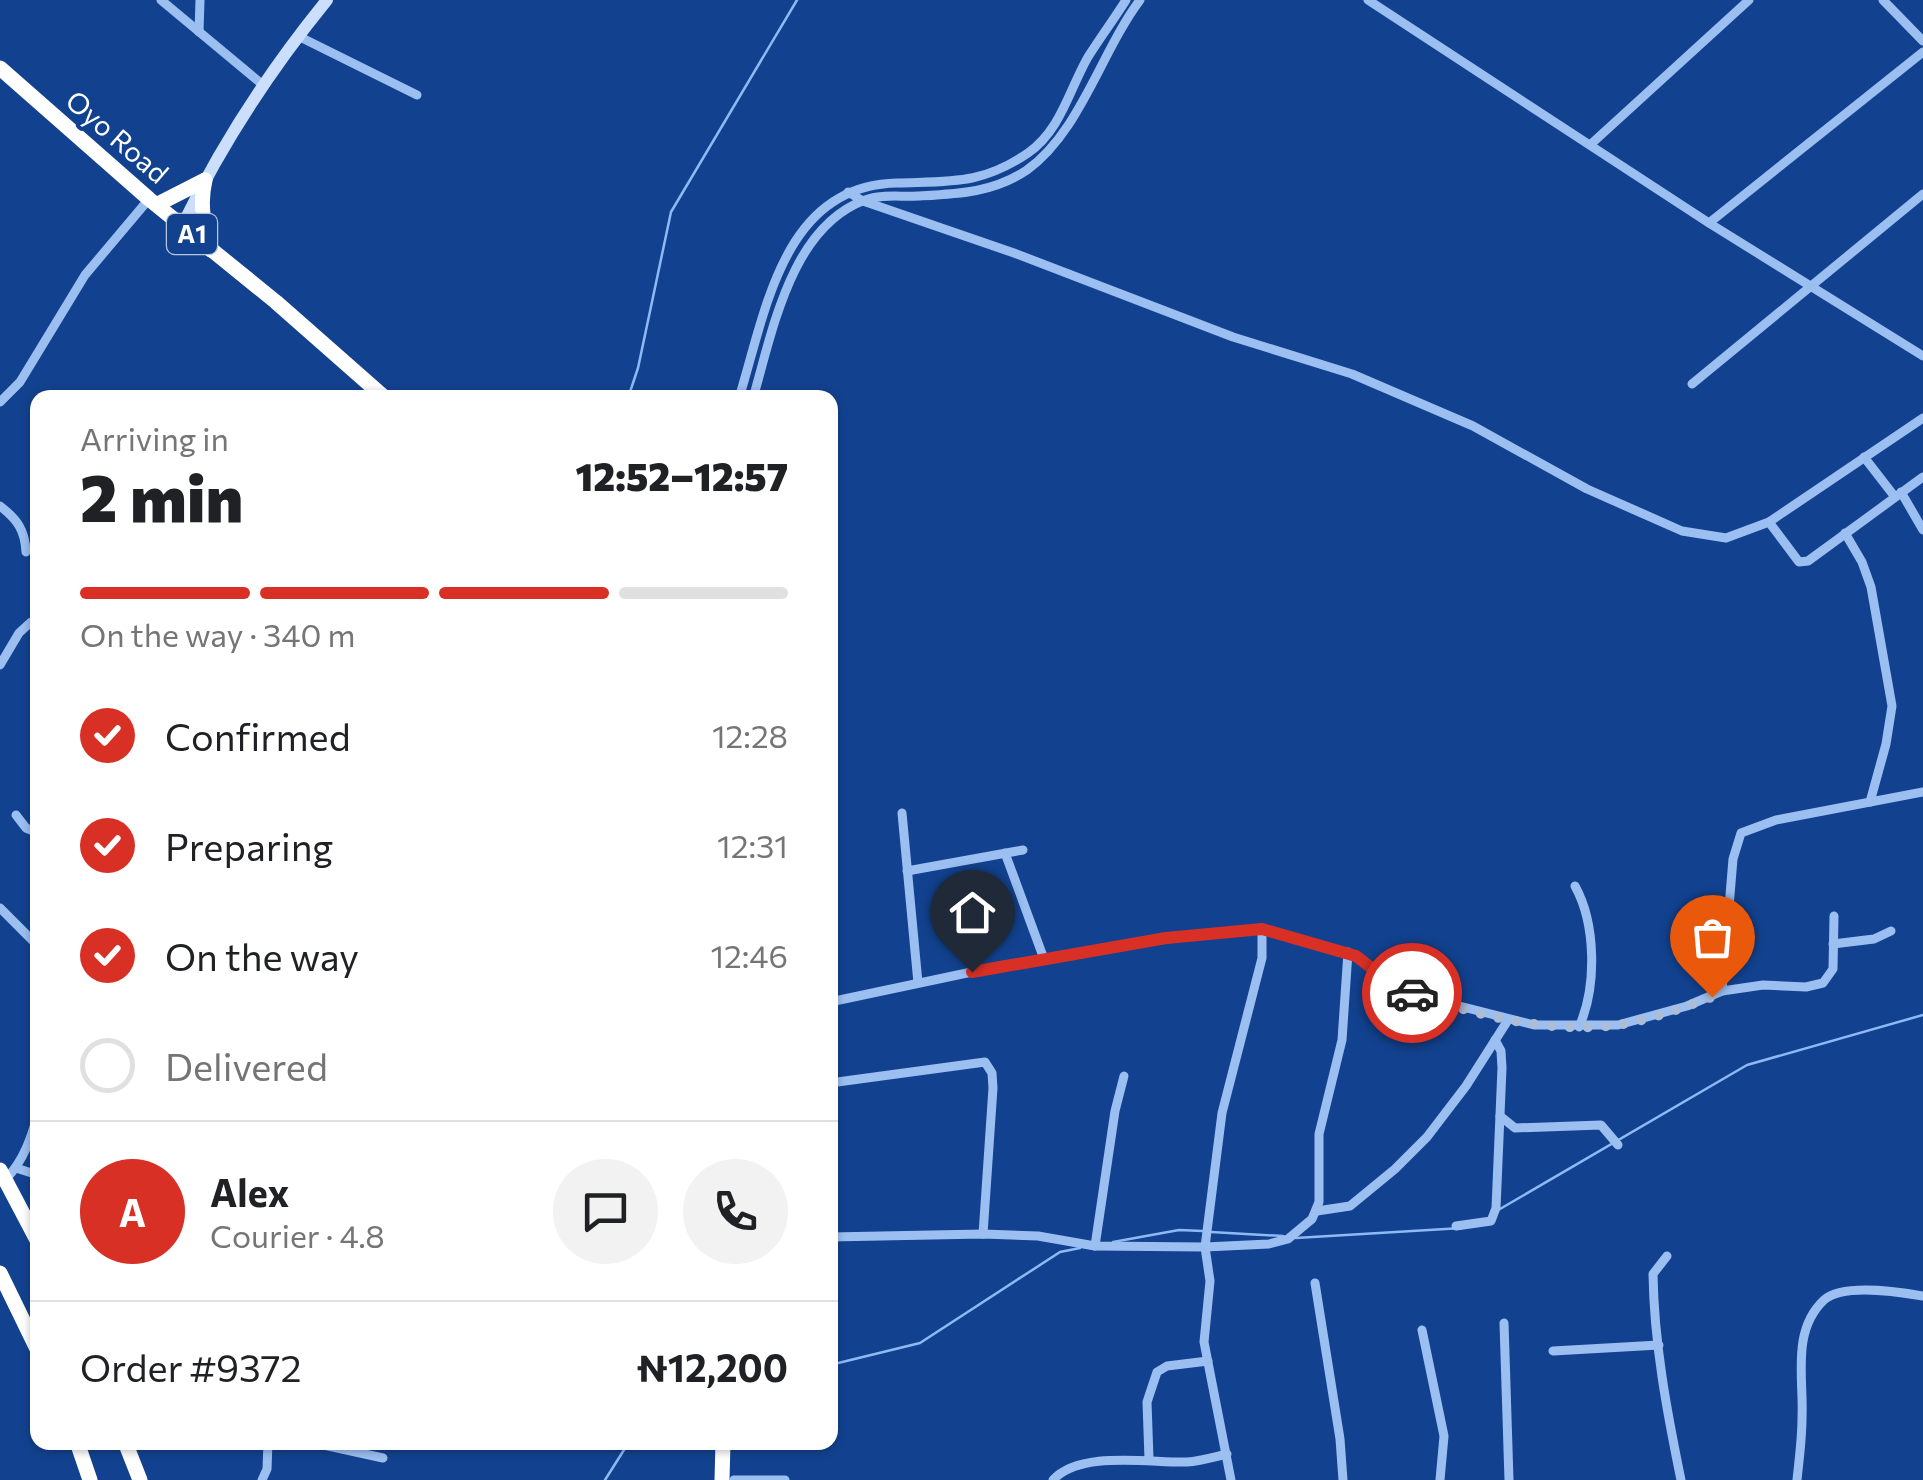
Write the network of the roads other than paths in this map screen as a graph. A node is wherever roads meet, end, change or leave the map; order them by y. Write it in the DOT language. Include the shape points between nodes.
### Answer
graph roads {
  1 [pos="161,0"];
  2 [pos="200,0"];
  3 [pos="327,0"];
  4 [pos="1126,0"];
  5 [pos="1140,0"];
  6 [pos="1368,0"];
  7 [pos="1749,0"];
  8 [pos="1883,0"];
  9 [pos="199,32"];
  10 [pos="298,36"];
  11 [pos="1923,42"];
  12 [pos="1923,52"];
  13 [pos="0,68"];
  14 [pos="263,86"];
  15 [pos="417,96"];
  16 [pos="1590,145"];
  17 [pos="205,180"];
  18 [pos="848,192"];
  19 [pos="1923,194"];
  20 [pos="863,201"];
  21 [pos="153,202"];
  22 [pos="1709,222"];
  23 [pos="182,226"];
  24 [pos="211,250"];
  25 [pos="1812,288"];
  26 [pos="1923,356"];
  27 [pos="1692,384"];
  28 [pos="376,390"];
  29 [pos="743,390"];
  30 [pos="756,390"];
  31 [pos="0,402"];
  32 [pos="1923,418"];
  33 [pos="1864,457"];
  34 [pos="1923,477"];
  35 [pos="1898,495"];
  36 [pos="0,506"];
  37 [pos="1769,522"];
  38 [pos="1923,530"];
  39 [pos="1846,534"];
  40 [pos="26,552"];
  41 [pos="30,624"];
  42 [pos="0,665"];
  43 [pos="1923,792"];
  44 [pos="1870,802"];
  45 [pos="902,813"];
  46 [pos="16,815"];
  47 [pos="30,830"];
  48 [pos="1023,850"];
  49 [pos="1006,854"];
  50 [pos="907,871"];
  51 [pos="1575,886"];
  52 [pos="0,908"];
  53 [pos="1834,916"];
  54 [pos="1262,929"];
  55 [pos="1891,931"];
  56 [pos="30,938"];
  57 [pos="1834,944"];
  58 [pos="1348,952"];
  59 [pos="1044,959"];
  60 [pos="918,983"];
  61 [pos="1722,991"];
  62 [pos="838,1000"];
  63 [pos="1508,1020"];
  64 [pos="1579,1027"];
  65 [pos="1495,1040"];
  66 [pos="1124,1076"];
  67 [pos="838,1082"];
  68 [pos="1500,1116"];
  69 [pos="30,1139"];
  70 [pos="1618,1145"];
  71 [pos="7,1172"];
  72 [pos="1316,1211"];
  73 [pos="30,1224"];
  74 [pos="1456,1226"];
  75 [pos="983,1234"];
  76 [pos="838,1237"];
  77 [pos="1205,1242"];
  78 [pos="1095,1246"];
  79 [pos="1667,1256"];
  80 [pos="0,1273"];
  81 [pos="1315,1283"];
  82 [pos="1923,1296"];
  83 [pos="1504,1323"];
  84 [pos="1422,1330"];
  85 [pos="30,1335"];
  86 [pos="1658,1345"];
  87 [pos="1554,1352"];
  88 [pos="1208,1361"];
  89 [pos="79,1450"];
  90 [pos="129,1450"];
  91 [pos="268,1450"];
  92 [pos="346,1450"];
  93 [pos="723,1450"];
  94 [pos="1227,1454"];
  95 [pos="383,1458"];
  96 [pos="1149,1459"];
  97 [pos="90,1480"];
  98 [pos="140,1480"];
  99 [pos="262,1480"];
  100 [pos="722,1480"];
  101 [pos="734,1480"];
  102 [pos="785,1480"];
  103 [pos="1053,1480"];
  104 [pos="1231,1480"];
  105 [pos="1343,1480"];
  106 [pos="1440,1480"];
  107 [pos="1509,1480"];
  108 [pos="1681,1480"];
  109 [pos="1796,1480"];
  1 -- 9 [label="street"];
  2 -- 9 [label="street"];
  3 -- 10 [label="street"];
  4 -- 18 [label="street" via="1053,130 1030,152 977,178 881,183"];
  5 -- 20 [label="street" via="1070,122 1032,166 966,194"];
  6 -- 16 [label="street"];
  7 -- 16 [label="street"];
  8 -- 11 [label="street"];
  9 -- 14 [label="street"];
  10 -- 14 [label="street"];
  10 -- 15 [label="street"];
  12 -- 22 [label="street"];
  13 -- 21 [label="highway, Oyo Road / A1"];
  14 -- 17 [label="street"];
  16 -- 22 [label="street"];
  17 -- 21 [label="highway"];
  17 -- 23 [label="street"];
  17 -- 24 [label="highway" via="201,216"];
  18 -- 20 [label="street"];
  18 -- 29 [label="street" via="789,247"];
  19 -- 25 [label="street"];
  20 -- 30 [label="street" via="814,235 799,257"];
  20 -- 37 [label="street" via="1352,374 1682,531 1726,538"];
  21 -- 23 [label="highway, Oyo Road / A1"];
  21 -- 31 [label="street" via="85,275 20,382"];
  22 -- 25 [label="street"];
  23 -- 24 [label="highway, Oyo Road / A1"];
  24 -- 28 [label="highway, Oyo Road / A1"];
  25 -- 26 [label="street"];
  25 -- 27 [label="street"];
  32 -- 33 [label="street"];
  33 -- 35 [label="street"];
  33 -- 37 [label="street"];
  34 -- 35 [label="street"];
  35 -- 38 [label="street"];
  35 -- 39 [label="street"];
  36 -- 40 [label="street" via="18,522"];
  37 -- 39 [label="street" via="1799,562"];
  39 -- 44 [label="street" via="1871,587 1892,706"];
  41 -- 42 [label="street"];
  43 -- 44 [label="street"];
  44 -- 61 [label="street" via="1776,820 1737,838"];
  45 -- 50 [label="street"];
  46 -- 47 [label="street"];
  48 -- 49 [label="street"];
  49 -- 50 [label="street"];
  49 -- 59 [label="street"];
  50 -- 60 [label="street"];
  51 -- 64 [label="street" via="1588,924 1590,979"];
  52 -- 56 [label="street"];
  53 -- 57 [label="street"];
  54 -- 58 [label="street"];
  54 -- 59 [label="street"];
  54 -- 77 [label="street" via="1262,958 1222,1113"];
  55 -- 57 [label="street"];
  57 -- 61 [label="street" via="1833,969 1823,983"];
  58 -- 63 [label="street" via="1416,994"];
  58 -- 72 [label="street" via="1342,1040 1318,1134"];
  59 -- 60 [label="street"];
  60 -- 62 [label="street"];
  61 -- 64 [label="street" via="1618,1025"];
  63 -- 64 [label="street"];
  63 -- 65 [label="street"];
  65 -- 68 [label="street" via="1501,1051"];
  65 -- 72 [label="street" via="1396,1170 1350,1206"];
  66 -- 78 [label="street"];
  67 -- 75 [label="street" via="985,1062 992,1088"];
  68 -- 70 [label="street" via="1515,1128 1600,1125"];
  68 -- 74 [label="street" via="1493,1216"];
  69 -- 71 [label="street"];
  71 -- 73 [label="highway"];
  72 -- 77 [label="street" via="1288,1238 1269,1244"];
  75 -- 76 [label="street"];
  75 -- 78 [label="street"];
  77 -- 78 [label="street"];
  77 -- 88 [label="street"];
  79 -- 86 [label="street" via="1653,1274"];
  80 -- 85 [label="highway"];
  81 -- 105 [label="street"];
  82 -- 109 [label="street" via="1848,1291 1824,1301 1808,1324"];
  83 -- 107 [label="street"];
  84 -- 106 [label="street" via="1444,1436"];
  86 -- 87 [label="street"];
  86 -- 108 [label="street"];
  88 -- 94 [label="street"];
  88 -- 96 [label="street" via="1157,1372 1147,1402"];
  89 -- 97 [label="highway"];
  90 -- 98 [label="highway"];
  91 -- 99 [label="street"];
  92 -- 95 [label="street"];
  93 -- 100 [label="highway"];
  94 -- 96 [label="street" via="1193,1462"];
  94 -- 104 [label="street"];
  96 -- 103 [label="street" via="1078,1465"];
  101 -- 102 [label="street"];
}
